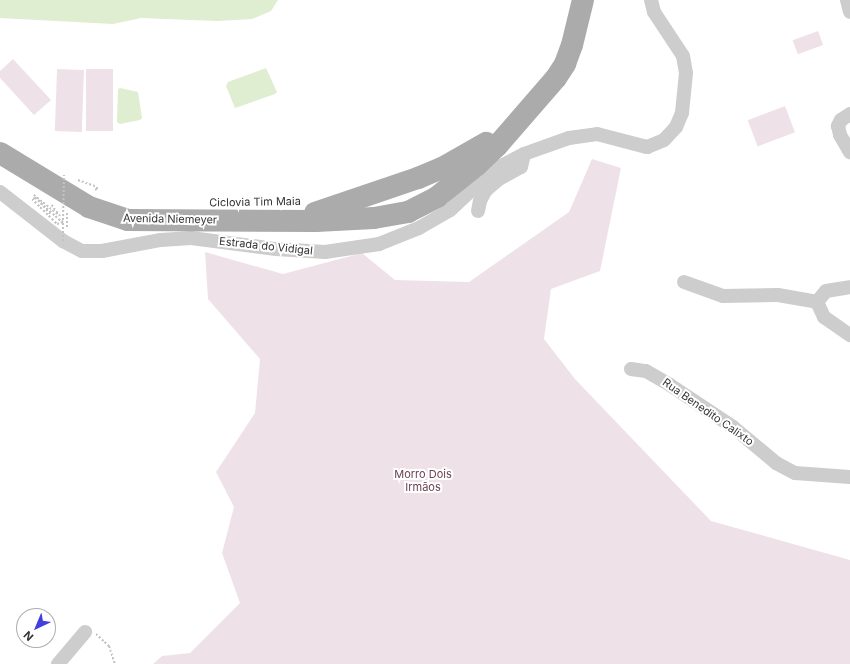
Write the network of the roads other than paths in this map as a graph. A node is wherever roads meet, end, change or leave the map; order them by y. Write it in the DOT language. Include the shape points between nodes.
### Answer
graph roads {
  1 [pos="584,0"];
  2 [pos="652,0"];
  3 [pos="847,0"];
  4 [pos="850,12"];
  5 [pos="850,114"];
  6 [pos="517,123"];
  7 [pos="850,152"];
  8 [pos="0,153"];
  9 [pos="524,154"];
  10 [pos="418,178"];
  11 [pos="450,187"];
  12 [pos="0,192"];
  13 [pos="478,211"];
  14 [pos="391,216"];
  15 [pos="284,220"];
  16 [pos="684,282"];
  17 [pos="850,287"];
  18 [pos="817,302"];
  19 [pos="850,335"];
  20 [pos="631,369"];
  21 [pos="850,478"];
  22 [pos="85,632"];
  23 [pos="58,664"];
  1 -- 6 [label="main road, Avenida Niemeyer" via="565,64"];
  2 -- 9 [label="street, Estrada do Vidigal" via="654,12 683,56 686,73 682,113 676,127 664,140 647,147 597,134 569,138"];
  3 -- 4 [label="street"];
  5 -- 7 [label="street" via="841,120 838,126"];
  6 -- 10 [label="main road, Avenida Niemeyer" via="469,154"];
  6 -- 11 [label="main road, Avenida Niemeyer" via="497,146"];
  8 -- 15 [label="main road, Avenida Niemeyer" via="67,195 107,215 147,220"];
  9 -- 12 [label="street, Estrada do Vidigal" via="493,170 450,210 419,228 379,244 325,252 276,249 191,238 162,240 102,251 82,251 63,241"];
  9 -- 13 [label="street" via="521,167 498,179 485,191"];
  10 -- 11 [label="main road"];
  10 -- 14 [label="main road" via="411,196"];
  10 -- 15 [label="main road, Avenida Niemeyer" via="362,199"];
  11 -- 14 [label="main road, Avenida Niemeyer" via="422,206"];
  14 -- 15 [label="main road, Avenida Niemeyer"];
  16 -- 18 [label="street" via="723,296 778,294"];
  17 -- 18 [label="street" via="826,291"];
  18 -- 19 [label="street" via="824,317"];
  20 -- 21 [label="street, Rua Benedito Calixto" via="646,371 670,385 733,427 776,463 795,474"];
  22 -- 23 [label="street"];
}
